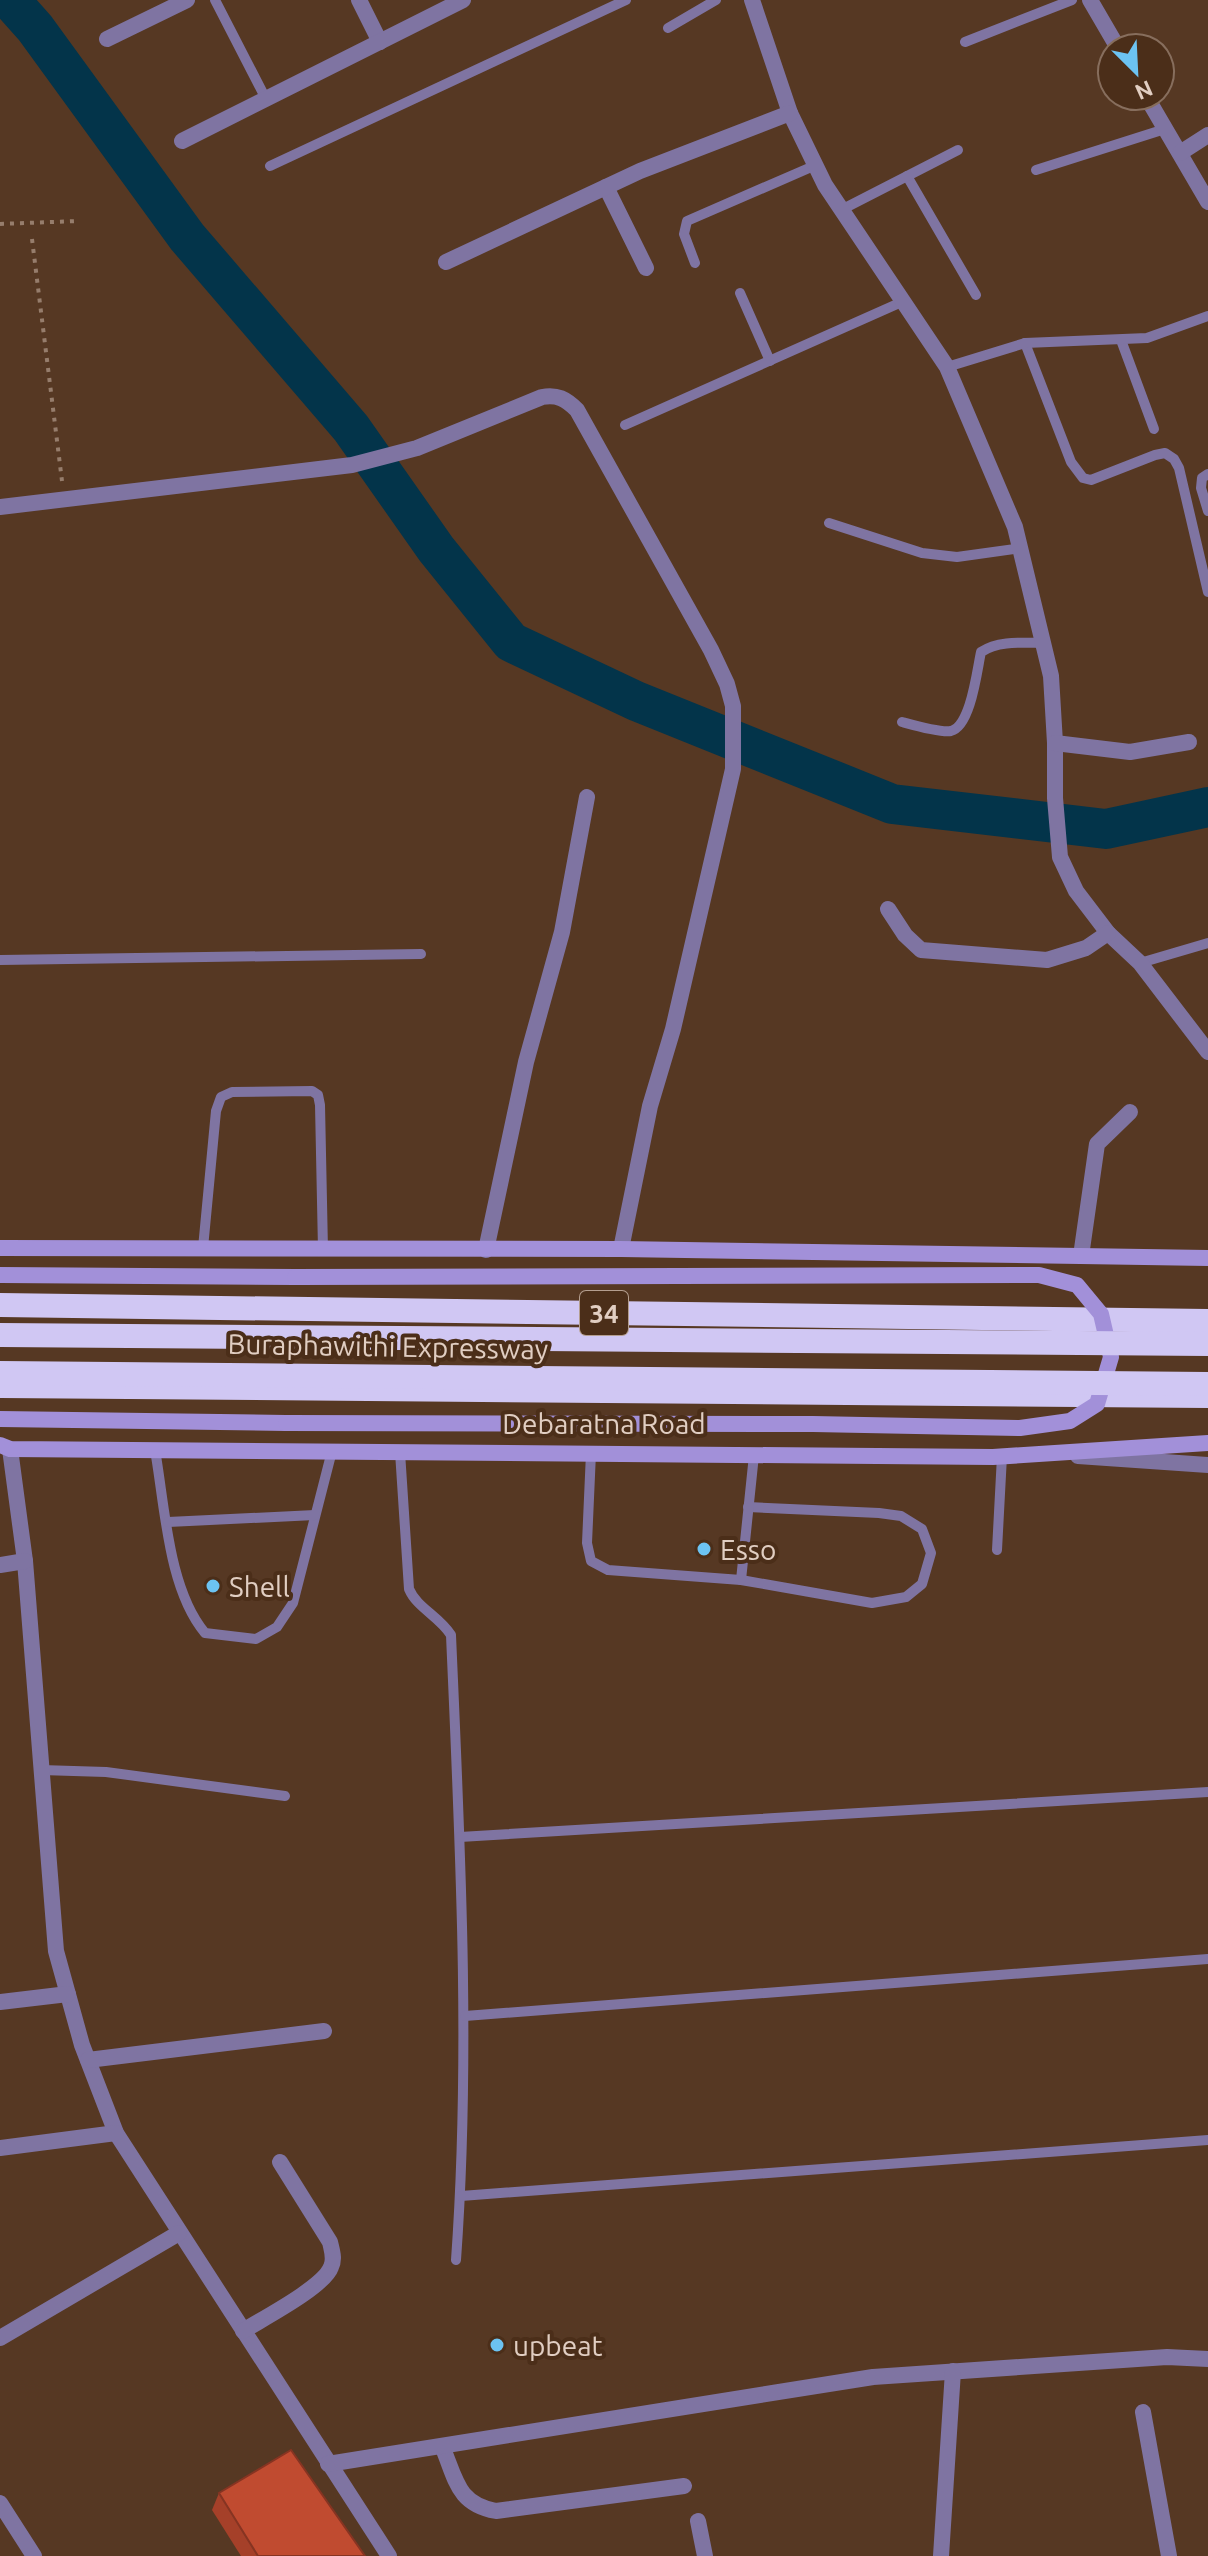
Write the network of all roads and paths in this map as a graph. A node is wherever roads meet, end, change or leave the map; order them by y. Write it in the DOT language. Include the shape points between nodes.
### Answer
graph roads {
  1 [pos="187,0"];
  2 [pos="215,0"];
  3 [pos="359,0"];
  4 [pos="463,0"];
  5 [pos="626,0"];
  6 [pos="716,0"];
  7 [pos="752,0"];
  8 [pos="1072,0"];
  9 [pos="1090,0"];
  10 [pos="668,28"];
  11 [pos="1109,32"];
  12 [pos="107,39"];
  13 [pos="380,42"];
  14 [pos="965,42"];
  15 [pos="266,99"];
  16 [pos="1155,112"];
  17 [pos="790,113"];
  18 [pos="1165,129"];
  19 [pos="1208,135"];
  20 [pos="182,141"];
  21 [pos="958,150"];
  22 [pos="1180,153"];
  23 [pos="816,165"];
  24 [pos="270,166"];
  25 [pos="1036,170"];
  26 [pos="907,176"];
  27 [pos="606,187"];
  28 [pos="1208,202"];
  29 [pos="841,210"];
  30 [pos="78,221"];
  31 [pos="0,224"];
  32 [pos="32,239"];
  33 [pos="446,262"];
  34 [pos="695,263"];
  35 [pos="646,268"];
  36 [pos="740,293"];
  37 [pos="976,295"];
  38 [pos="904,301"];
  39 [pos="1208,316"];
  40 [pos="1121,340"];
  41 [pos="1025,343"];
  42 [pos="770,361"];
  43 [pos="947,367"];
  44 [pos="625,425"];
  45 [pos="1154,429"];
  46 [pos="1208,474"];
  47 [pos="65,499"];
  48 [pos="0,507"];
  49 [pos="1208,511"];
  50 [pos="829,523"];
  51 [pos="1022,548"];
  52 [pos="1208,592"];
  53 [pos="1045,643"];
  54 [pos="902,722"];
  55 [pos="1189,742"];
  56 [pos="1055,743"];
  57 [pos="587,797"];
  58 [pos="888,909"];
  59 [pos="1108,933"];
  60 [pos="1208,943"];
  61 [pos="421,954"];
  62 [pos="0,960"];
  63 [pos="1140,963"];
  64 [pos="1207,1049"];
  65 [pos="1130,1112"];
  66 [pos="0,1248"];
  67 [pos="203,1248"];
  68 [pos="621,1249"];
  69 [pos="323,1250"];
  70 [pos="486,1250"];
  71 [pos="1081,1256"];
  72 [pos="1208,1258"];
  73 [pos="0,1275"];
  74 [pos="0,1305"];
  75 [pos="1208,1321"];
  76 [pos="0,1335"];
  77 [pos="1208,1344"];
  78 [pos="0,1373"];
  79 [pos="1208,1384"];
  80 [pos="0,1386"];
  81 [pos="1208,1396"];
  82 [pos="0,1419"];
  83 [pos="1208,1443"];
  84 [pos="5,1447"];
  85 [pos="155,1450"];
  86 [pos="332,1451"];
  87 [pos="400,1452"];
  88 [pos="591,1453"];
  89 [pos="1058,1454"];
  90 [pos="754,1455"];
  91 [pos="1002,1456"];
  92 [pos="1208,1465"];
  93 [pos="748,1507"];
  94 [pos="315,1515"];
  95 [pos="168,1522"];
  96 [pos="997,1550"];
  97 [pos="25,1561"];
  98 [pos="0,1565"];
  99 [pos="741,1580"];
  100 [pos="41,1770"];
  101 [pos="1208,1792"];
  102 [pos="285,1796"];
  103 [pos="460,1837"];
  104 [pos="1208,1959"];
  105 [pos="68,1994"];
  106 [pos="0,2002"];
  107 [pos="465,2016"];
  108 [pos="324,2031"];
  109 [pos="88,2060"];
  110 [pos="116,2133"];
  111 [pos="1208,2140"];
  112 [pos="0,2148"];
  113 [pos="280,2162"];
  114 [pos="461,2196"];
  115 [pos="179,2233"];
  116 [pos="456,2260"];
  117 [pos="243,2331"];
  118 [pos="0,2338"];
  119 [pos="1208,2359"];
  120 [pos="953,2371"];
  121 [pos="1143,2412"];
  122 [pos="442,2446"];
  123 [pos="328,2464"];
  124 [pos="684,2486"];
  125 [pos="0,2503"];
  126 [pos="698,2521"];
  127 [pos="34,2556"];
  128 [pos="389,2556"];
  129 [pos="705,2556"];
  130 [pos="941,2556"];
  131 [pos="1169,2556"];
  1 -- 12 [label="street"];
  2 -- 15 [label="lane"];
  3 -- 13 [label="street"];
  4 -- 13 [label="street"];
  5 -- 24 [label="lane"];
  6 -- 10 [label="lane"];
  7 -- 17 [label="street"];
  8 -- 14 [label="lane"];
  9 -- 11 [label="street"];
  13 -- 15 [label="street"];
  15 -- 20 [label="street"];
  16 -- 18 [label="street"];
  17 -- 23 [label="street"];
  17 -- 27 [label="street"];
  18 -- 22 [label="street"];
  18 -- 25 [label="lane"];
  19 -- 22 [label="street"];
  21 -- 26 [label="lane"];
  22 -- 28 [label="street"];
  23 -- 29 [label="street"];
  23 -- 34 [label="lane" via="687,221 684,234"];
  26 -- 29 [label="lane"];
  26 -- 37 [label="lane"];
  27 -- 33 [label="street"];
  27 -- 35 [label="street"];
  29 -- 38 [label="street"];
  30 -- 31 [label="path"];
  32 -- 47 [label="path"];
  36 -- 42 [label="lane"];
  38 -- 42 [label="lane"];
  38 -- 43 [label="street"];
  39 -- 40 [label="lane" via="1147,338"];
  40 -- 41 [label="lane"];
  40 -- 45 [label="lane"];
  41 -- 43 [label="lane"];
  41 -- 52 [label="lane" via="1071,462 1083,478 1091,480 1155,455 1165,453 1174,459"];
  42 -- 44 [label="lane"];
  43 -- 51 [label="street"];
  46 -- 49 [label="lane" via="1201,488"];
  47 -- 48 [label="street"];
  47 -- 68 [label="street" via="352,465 417,448 552,395 577,410 711,650 733,706 733,769 650,1106"];
  50 -- 51 [label="lane" via="922,553 957,557"];
  51 -- 53 [label="street"];
  53 -- 54 [label="lane" via="990,646 981,652 968,711 950,732"];
  53 -- 56 [label="street"];
  55 -- 56 [label="street" via="1130,752"];
  56 -- 59 [label="street" via="1060,857 1076,891"];
  57 -- 70 [label="street" via="562,932 526,1062"];
  58 -- 59 [label="street" via="921,950 1047,960 1086,948"];
  59 -- 63 [label="street"];
  60 -- 63 [label="lane"];
  61 -- 62 [label="lane"];
  63 -- 64 [label="street"];
  65 -- 71 [label="street" via="1097,1144"];
  66 -- 67 [label="main road, 34"];
  67 -- 69 [label="main road, 34"];
  67 -- 69 [label="lane" via="221,1097 232,1092 312,1091 320,1105"];
  68 -- 70 [label="main road, 34"];
  68 -- 71 [label="main road, 34"];
  69 -- 70 [label="main road, 34"];
  71 -- 72 [label="main road, 34"];
  73 -- 82 [label="main road, bridge" via="1039,1275 1077,1285 1101,1314 1111,1357 1097,1404 1070,1421 1020,1428"];
  74 -- 75 [label="highway, 34"];
  76 -- 77 [label="highway, Buraphawithi Expressway, bridge"];
  78 -- 79 [label="highway, Buraphawithi Expressway, bridge"];
  80 -- 81 [label="highway, Debaratna Road"];
  83 -- 89 [label="main road, Debaratna Road"];
  84 -- 85 [label="main road, Debaratna Road"];
  84 -- 97 [label="street"];
  85 -- 86 [label="main road, Debaratna Road"];
  85 -- 95 [label="lane"];
  86 -- 87 [label="main road, Debaratna Road"];
  86 -- 94 [label="lane"];
  87 -- 88 [label="main road, Debaratna Road"];
  87 -- 103 [label="lane" via="409,1589 451,1635"];
  88 -- 90 [label="main road, Debaratna Road"];
  88 -- 99 [label="lane" via="591,1561 608,1570"];
  89 -- 91 [label="main road, Debaratna Road"];
  89 -- 92 [label="street"];
  90 -- 91 [label="main road, Debaratna Road"];
  90 -- 93 [label="lane"];
  91 -- 96 [label="lane"];
  93 -- 99 [label="lane"];
  93 -- 99 [label="lane" via="901,1516 922,1529 931,1553 922,1584 906,1597 872,1603"];
  94 -- 95 [label="lane"];
  94 -- 95 [label="lane" via="293,1603 277,1627 256,1639 205,1633 191,1616 178,1583"];
  97 -- 98 [label="street"];
  97 -- 100 [label="street"];
  100 -- 102 [label="lane" via="106,1772"];
  100 -- 105 [label="street" via="56,1951"];
  101 -- 103 [label="lane"];
  103 -- 107 [label="lane"];
  104 -- 107 [label="lane"];
  105 -- 106 [label="street"];
  105 -- 109 [label="street"];
  107 -- 114 [label="lane"];
  108 -- 109 [label="street"];
  109 -- 110 [label="street"];
  110 -- 112 [label="street"];
  110 -- 115 [label="street"];
  111 -- 114 [label="lane"];
  113 -- 117 [label="street" via="330,2242 333,2258 330,2271 301,2296"];
  114 -- 116 [label="lane"];
  115 -- 117 [label="street"];
  115 -- 118 [label="street"];
  117 -- 123 [label="street"];
  119 -- 120 [label="street"];
  120 -- 122 [label="street" via="873,2377"];
  120 -- 130 [label="street"];
  121 -- 131 [label="street"];
  122 -- 123 [label="street"];
  122 -- 124 [label="street" via="463,2495 480,2508 496,2511"];
  123 -- 128 [label="street"];
  125 -- 127 [label="street"];
  126 -- 129 [label="street"];
}
